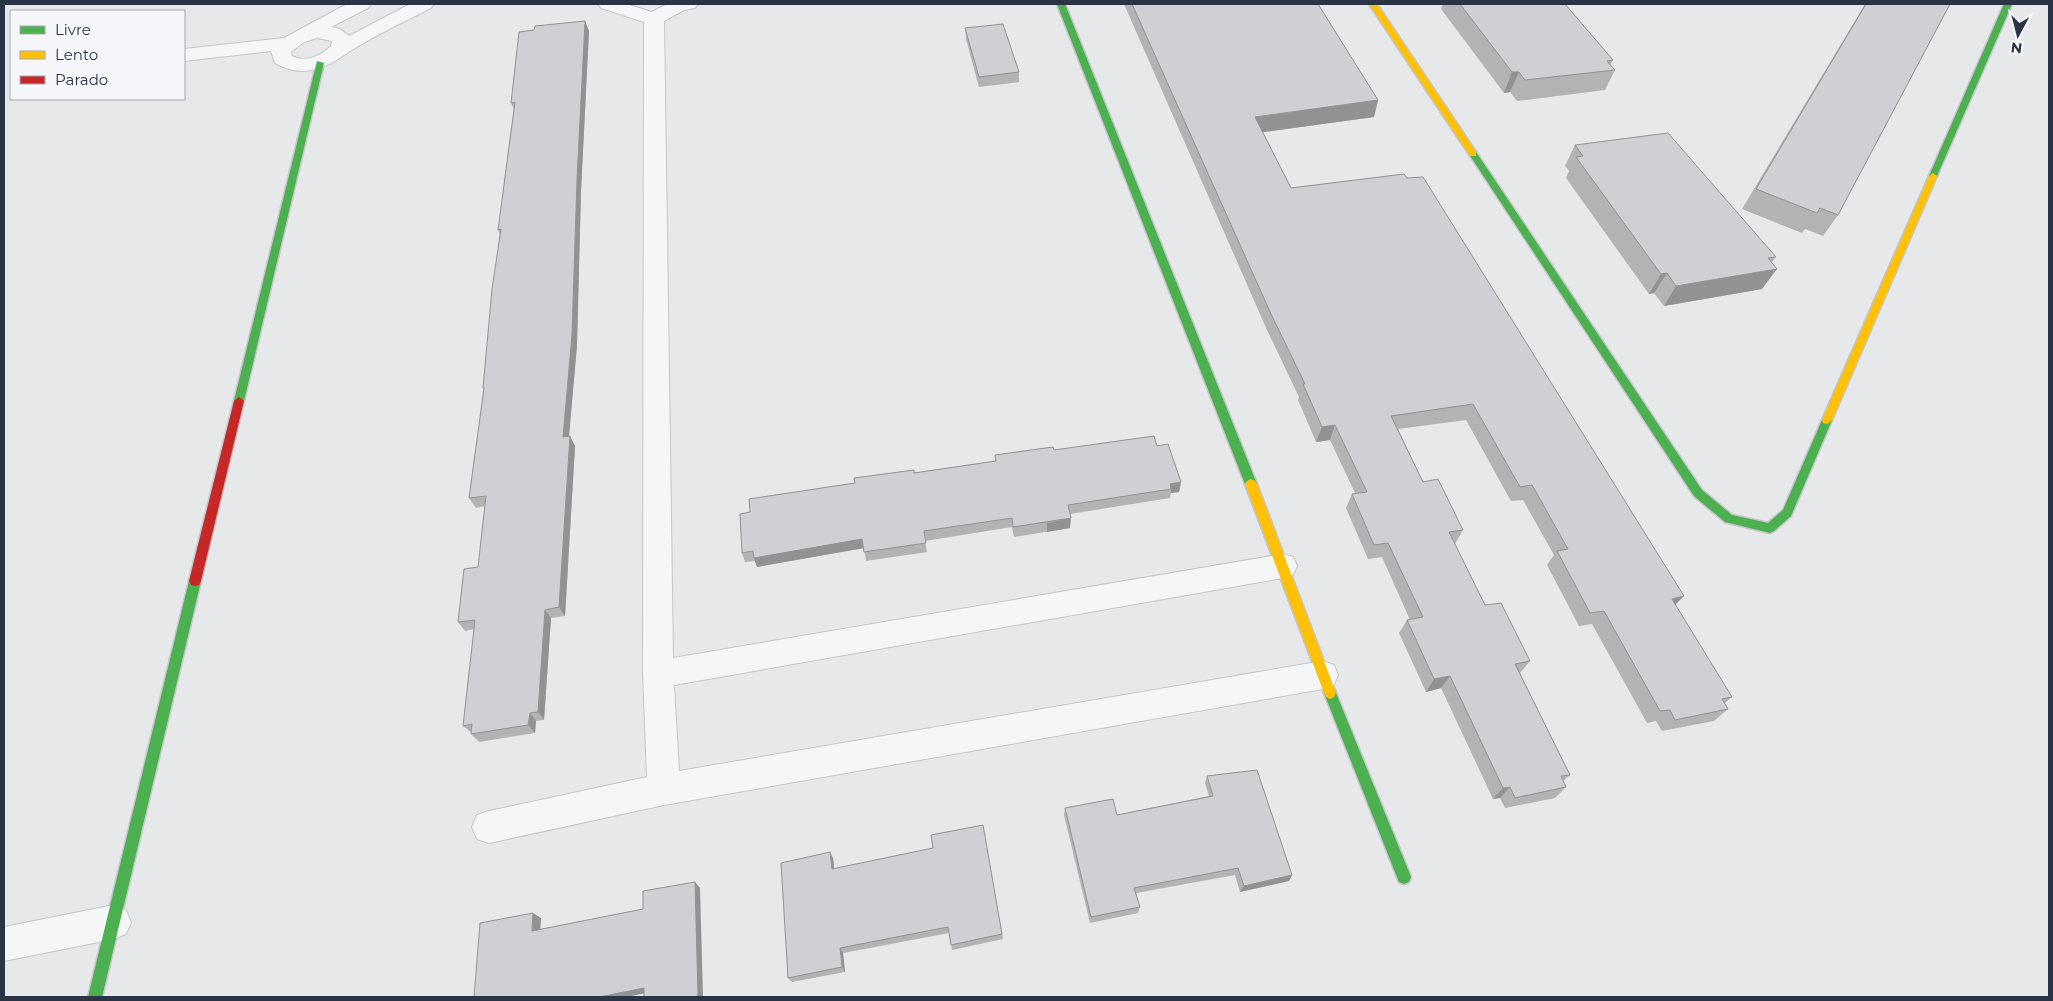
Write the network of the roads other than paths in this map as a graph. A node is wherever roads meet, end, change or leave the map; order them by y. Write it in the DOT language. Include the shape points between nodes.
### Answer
graph roads {
  1 [pos="361,4"];
  2 [pos="424,4"];
  3 [pos="608,4"];
  4 [pos="681,4"];
  5 [pos="1060,4"];
  6 [pos="1373,4"];
  7 [pos="2008,4"];
  8 [pos="654,19"];
  9 [pos="294,39"];
  10 [pos="341,48"];
  11 [pos="185,55"];
  12 [pos="320,62"];
  13 [pos="1283,566"];
  14 [pos="658,674"];
  15 [pos="1323,675"];
  16 [pos="664,789"];
  17 [pos="489,827"];
  18 [pos="1404,877"];
  19 [pos="114,922"];
  20 [pos="4,944"];
  21 [pos="95,997"];
  1 -- 9 [label="street"];
  2 -- 10 [label="street"];
  3 -- 8 [label="street"];
  4 -- 8 [label="street"];
  5 -- 13 [label="street"];
  6 -- 7 [label="street" via="1698,493 1729,519 1770,528 1787,512"];
  8 -- 14 [label="street"];
  9 -- 10 [label="street" via="318,32 333,33 342,39"];
  9 -- 11 [label="street"];
  9 -- 12 [label="street" via="281,51 282,59 304,66"];
  10 -- 12 [label="street"];
  12 -- 19 [label="street"];
  13 -- 14 [label="street"];
  13 -- 15 [label="street"];
  14 -- 16 [label="street"];
  15 -- 16 [label="street"];
  15 -- 18 [label="street"];
  16 -- 17 [label="street"];
  19 -- 20 [label="street"];
  19 -- 21 [label="street"];
}
